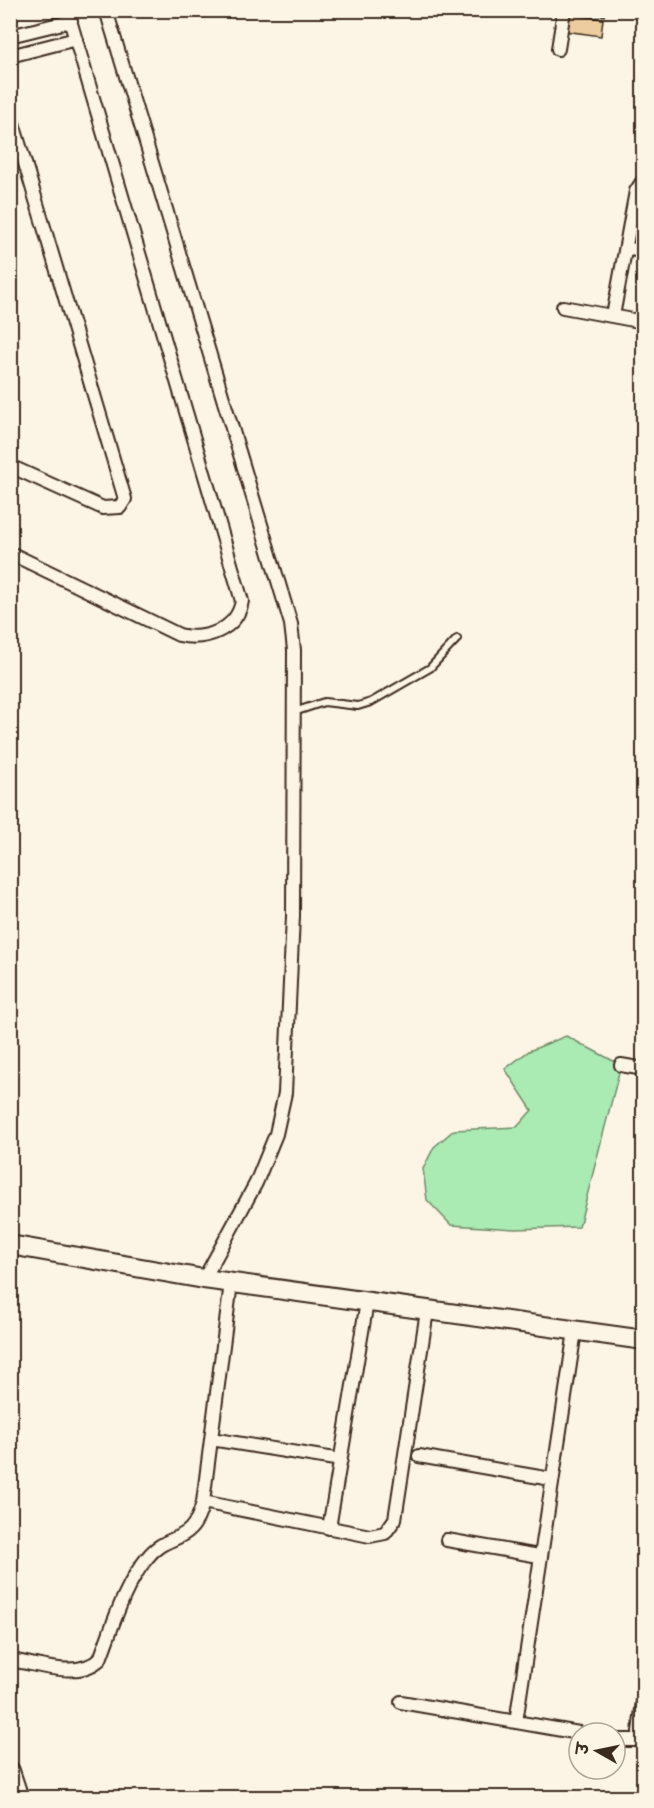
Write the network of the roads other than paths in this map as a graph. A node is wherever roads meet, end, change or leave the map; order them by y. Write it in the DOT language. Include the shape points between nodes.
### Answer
graph roads {
  1 [pos="106,10"];
  2 [pos="564,10"];
  3 [pos="69,16"];
  4 [pos="10,36"];
  5 [pos="76,39"];
  6 [pos="558,49"];
  7 [pos="10,56"];
  8 [pos="10,113"];
  9 [pos="644,179"];
  10 [pos="626,249"];
  11 [pos="644,252"];
  12 [pos="563,307"];
  13 [pos="614,316"];
  14 [pos="644,321"];
  15 [pos="10,466"];
  16 [pos="10,553"];
  17 [pos="457,639"];
  18 [pos="294,712"];
  19 [pos="621,1065"];
  20 [pos="644,1069"];
  21 [pos="10,1245"];
  22 [pos="204,1279"];
  23 [pos="231,1283"];
  24 [pos="367,1302"];
  25 [pos="427,1311"];
  26 [pos="575,1331"];
  27 [pos="644,1340"];
  28 [pos="211,1439"];
  29 [pos="419,1456"];
  30 [pos="341,1460"];
  31 [pos="551,1479"];
  32 [pos="203,1502"];
  33 [pos="329,1528"];
  34 [pos="447,1539"];
  35 [pos="539,1556"];
  36 [pos="10,1660"];
  37 [pos="644,1693"];
  38 [pos="400,1701"];
  39 [pos="516,1722"];
  40 [pos="567,1731"];
  41 [pos="627,1740"];
  42 [pos="643,1740"];
  43 [pos="10,1771"];
  44 [pos="19,1797"];
  1 -- 18 [label="street" via="291,624"];
  2 -- 6 [label="street"];
  3 -- 4 [label="street"];
  3 -- 5 [label="street"];
  5 -- 7 [label="street"];
  5 -- 16 [label="street" via="242,602 240,613 225,628 190,638"];
  8 -- 15 [label="street" via="125,499 120,507 103,508"];
  9 -- 10 [label="street" via="636,191"];
  10 -- 11 [label="street"];
  10 -- 13 [label="street"];
  12 -- 13 [label="street"];
  13 -- 14 [label="street"];
  17 -- 18 [label="lane" via="430,668 371,702 357,706 317,703"];
  18 -- 22 [label="street" via="293,916 285,1093 276,1134 256,1183"];
  19 -- 20 [label="street"];
  21 -- 22 [label="street"];
  22 -- 23 [label="street"];
  23 -- 24 [label="street"];
  23 -- 28 [label="street"];
  24 -- 25 [label="street"];
  24 -- 30 [label="street"];
  25 -- 26 [label="street"];
  25 -- 33 [label="street" via="392,1526 380,1535"];
  26 -- 27 [label="street"];
  26 -- 31 [label="street"];
  28 -- 30 [label="street"];
  28 -- 32 [label="street"];
  29 -- 31 [label="street"];
  30 -- 33 [label="street"];
  31 -- 35 [label="street"];
  32 -- 33 [label="street"];
  32 -- 36 [label="street" via="193,1530 148,1557 125,1596 100,1659 94,1665 78,1670"];
  34 -- 35 [label="street"];
  35 -- 39 [label="street"];
  37 -- 42 [label="street" via="639,1732"];
  38 -- 39 [label="street"];
  39 -- 40 [label="street"];
  41 -- 42 [label="street"];
  43 -- 44 [label="street"];
}
